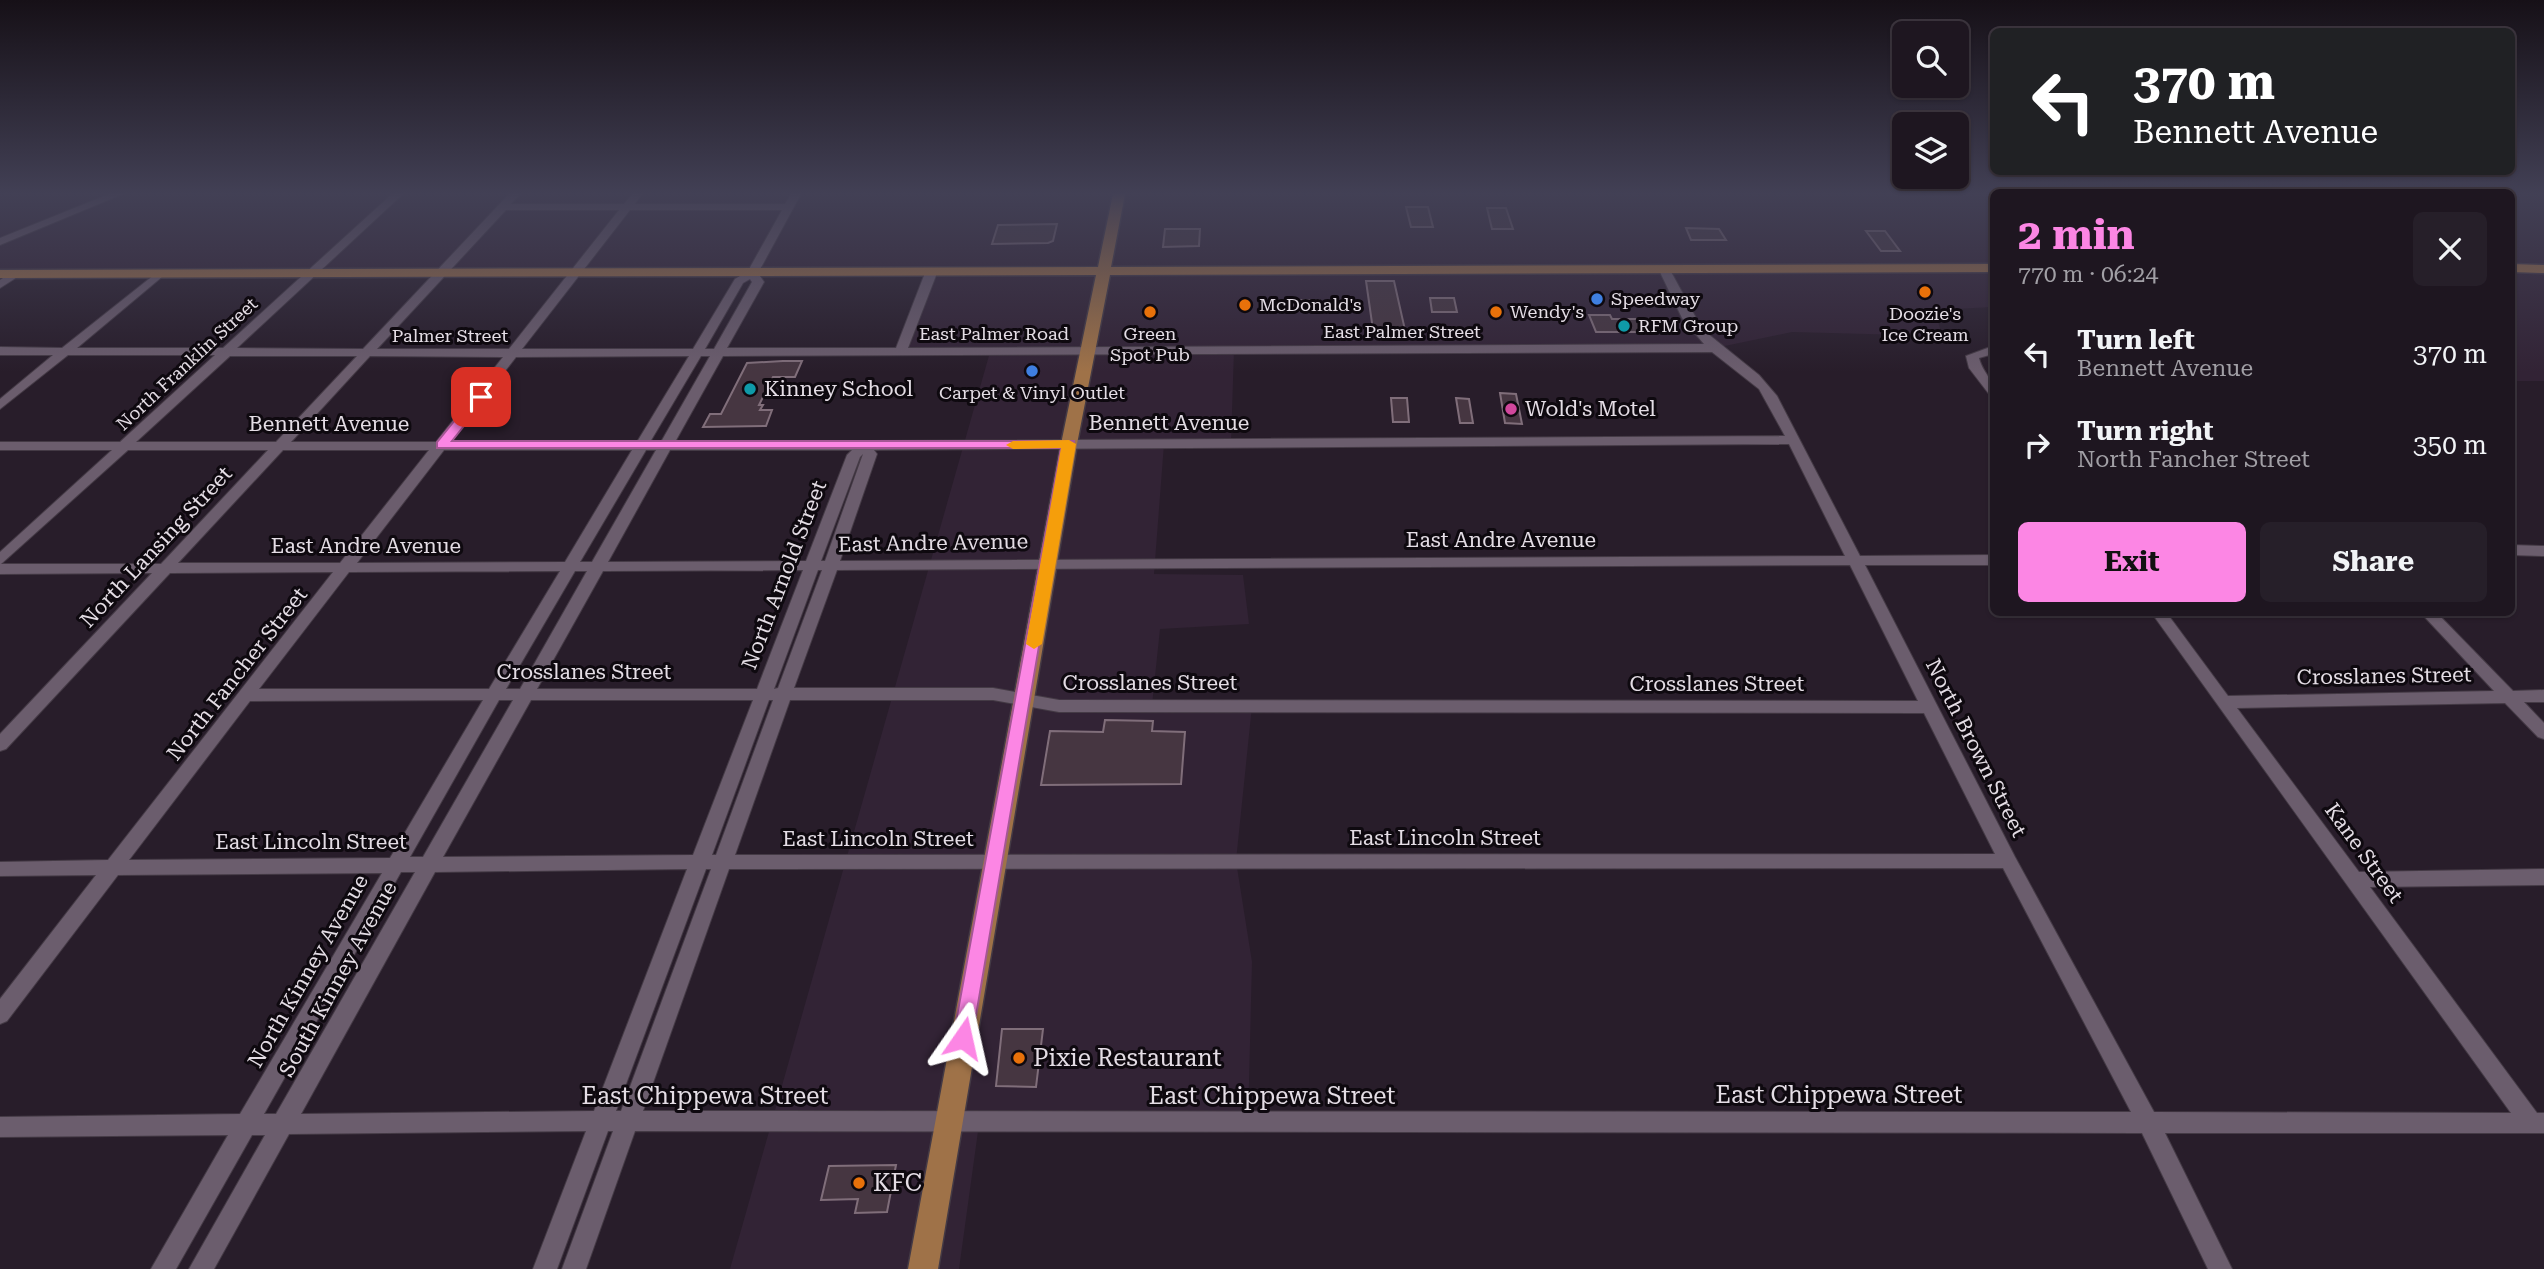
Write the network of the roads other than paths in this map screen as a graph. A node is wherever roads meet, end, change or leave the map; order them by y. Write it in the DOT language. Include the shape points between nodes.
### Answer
graph roads {
  1 [pos="333,253"];
  2 [pos="461,253"];
  3 [pos="592,253"];
  4 [pos="763,253"];
  5 [pos="1108,253"];
  6 [pos="1990,268"];
  7 [pos="2515,268"];
  8 [pos="2544,269"];
  9 [pos="1665,270"];
  10 [pos="1105,272"];
  11 [pos="752,273"];
  12 [pos="931,273"];
  13 [pos="0,274"];
  14 [pos="16,274"];
  15 [pos="159,274"];
  16 [pos="310,274"];
  17 [pos="441,274"];
  18 [pos="576,274"];
  19 [pos="0,285"];
  20 [pos="1715,348"];
  21 [pos="0,351"];
  22 [pos="65,351"];
  23 [pos="227,351"];
  24 [pos="699,351"];
  25 [pos="1089,351"];
  26 [pos="1990,351"];
  27 [pos="719,352"];
  28 [pos="900,352"];
  29 [pos="365,353"];
  30 [pos="515,354"];
  31 [pos="1990,387"];
  32 [pos="0,405"];
  33 [pos="1793,440"];
  34 [pos="1069,444"];
  35 [pos="442,445"];
  36 [pos="668,445"];
  37 [pos="0,446"];
  38 [pos="124,446"];
  39 [pos="277,446"];
  40 [pos="641,446"];
  41 [pos="864,446"];
  42 [pos="2515,550"];
  43 [pos="2544,551"];
  44 [pos="0,560"];
  45 [pos="1857,560"];
  46 [pos="1990,560"];
  47 [pos="1048,562"];
  48 [pos="573,565"];
  49 [pos="598,565"];
  50 [pos="811,565"];
  51 [pos="831,565"];
  52 [pos="167,568"];
  53 [pos="346,568"];
  54 [pos="0,569"];
  55 [pos="2161,616"];
  56 [pos="2431,616"];
  57 [pos="774,694"];
  58 [pos="245,695"];
  59 [pos="494,695"];
  60 [pos="524,695"];
  61 [pos="2544,696"];
  62 [pos="2510,697"];
  63 [pos="1025,700"];
  64 [pos="2225,702"];
  65 [pos="1930,707"];
  66 [pos="2544,733"];
  67 [pos="0,745"];
  68 [pos="996,861"];
  69 [pos="2008,861"];
  70 [pos="698,862"];
  71 [pos="720,862"];
  72 [pos="396,864"];
  73 [pos="429,864"];
  74 [pos="116,866"];
  75 [pos="0,869"];
  76 [pos="2544,877"];
  77 [pos="2356,880"];
  78 [pos="0,1015"];
  79 [pos="2146,1120"];
  80 [pos="601,1121"];
  81 [pos="628,1122"];
  82 [pos="2537,1123"];
  83 [pos="282,1124"];
  84 [pos="948,1124"];
  85 [pos="246,1125"];
  86 [pos="0,1127"];
  87 [pos="163,1269"];
  88 [pos="201,1269"];
  89 [pos="545,1269"];
  90 [pos="574,1269"];
  91 [pos="923,1269"];
  92 [pos="2220,1269"];
  1 -- 16 [label="street, North Franklin Street"];
  2 -- 17 [label="street, North Lansing Street"];
  3 -- 18 [label="street, North Fancher Street"];
  4 -- 11 [label="street, North Kinney Avenue"];
  5 -- 10 [label="main road"];
  6 -- 9 [label="main road"];
  7 -- 8 [label="main road"];
  9 -- 10 [label="main road"];
  9 -- 20 [label="street, North Brown Street" via="1689,319"];
  10 -- 12 [label="main road"];
  10 -- 25 [label="main road"];
  11 -- 12 [label="main road"];
  11 -- 18 [label="main road"];
  11 -- 24 [label="street, North Kinney Avenue" via="739,281"];
  11 -- 27 [label="street, South Kinney Avenue" via="758,282"];
  12 -- 28 [label="street"];
  13 -- 14 [label="main road"];
  14 -- 15 [label="main road"];
  14 -- 19 [label="street"];
  15 -- 16 [label="main road"];
  15 -- 22 [label="street"];
  16 -- 17 [label="main road"];
  16 -- 23 [label="street, North Franklin Street"];
  17 -- 18 [label="main road"];
  17 -- 29 [label="street, North Lansing Street"];
  18 -- 30 [label="street, North Fancher Street"];
  20 -- 25 [label="street, East Palmer Street"];
  20 -- 33 [label="street, North Brown Street" via="1761,383"];
  21 -- 22 [label="street, Palmer Street"];
  22 -- 23 [label="street, Palmer Street"];
  22 -- 32 [label="street"];
  23 -- 29 [label="street, Palmer Street"];
  23 -- 38 [label="street, North Franklin Street"];
  24 -- 27 [label="street, Palmer Street"];
  24 -- 30 [label="street, Palmer Street"];
  24 -- 40 [label="street, North Kinney Avenue"];
  25 -- 28 [label="street, East Palmer Road"];
  25 -- 34 [label="main road"];
  26 -- 31 [label="street" via="1972,356"];
  27 -- 28 [label="street, Palmer Street"];
  27 -- 36 [label="street, South Kinney Avenue"];
  29 -- 30 [label="street, Palmer Street"];
  29 -- 39 [label="street, North Lansing Street"];
  30 -- 35 [label="street, North Fancher Street"];
  33 -- 34 [label="street, Bennett Avenue"];
  33 -- 45 [label="street, North Brown Street"];
  34 -- 41 [label="street, Bennett Avenue"];
  34 -- 47 [label="main road"];
  35 -- 39 [label="street, Bennett Avenue"];
  35 -- 40 [label="street, Bennett Avenue"];
  35 -- 53 [label="street, North Fancher Street"];
  36 -- 40 [label="street, Bennett Avenue"];
  36 -- 41 [label="street, Bennett Avenue"];
  36 -- 49 [label="street, South Kinney Avenue"];
  37 -- 38 [label="street, Bennett Avenue"];
  38 -- 39 [label="street, Bennett Avenue"];
  38 -- 44 [label="street, North Franklin Street"];
  39 -- 52 [label="street, North Lansing Street"];
  40 -- 48 [label="street, North Kinney Avenue"];
  41 -- 50 [label="street, North Arnold Street" via="853,455"];
  41 -- 51 [label="street, North Arnold Street" via="870,454"];
  42 -- 43 [label="street"];
  45 -- 46 [label="street, East Andre Avenue"];
  45 -- 47 [label="street, East Andre Avenue"];
  45 -- 65 [label="street, North Brown Street"];
  47 -- 51 [label="street, East Andre Avenue"];
  47 -- 63 [label="main road"];
  48 -- 49 [label="street, East Andre Avenue"];
  48 -- 53 [label="street, East Andre Avenue"];
  48 -- 59 [label="street, North Kinney Avenue"];
  49 -- 50 [label="street, East Andre Avenue"];
  49 -- 60 [label="street, South Kinney Avenue"];
  50 -- 51 [label="street, East Andre Avenue"];
  50 -- 57 [label="street, North Arnold Street"];
  51 -- 57 [label="street, North Arnold Street"];
  52 -- 53 [label="street, East Andre Avenue"];
  52 -- 54 [label="street, East Andre Avenue"];
  52 -- 67 [label="street, North Lansing Street"];
  53 -- 58 [label="street, North Fancher Street"];
  55 -- 64 [label="street, Kane Street"];
  56 -- 62 [label="street"];
  57 -- 60 [label="street, Crosslanes Street"];
  57 -- 63 [label="street, Crosslanes Street" via="993,694"];
  57 -- 70 [label="street, North Arnold Street"];
  57 -- 71 [label="street, North Arnold Street"];
  58 -- 59 [label="street, Crosslanes Street"];
  58 -- 74 [label="street, North Fancher Street"];
  59 -- 60 [label="street, Crosslanes Street"];
  59 -- 72 [label="street, North Kinney Avenue"];
  60 -- 73 [label="street, South Kinney Avenue"];
  61 -- 62 [label="street, Crosslanes Street"];
  62 -- 64 [label="street, Crosslanes Street"];
  62 -- 66 [label="street"];
  63 -- 65 [label="street, Crosslanes Street" via="1059,706"];
  63 -- 68 [label="main road"];
  64 -- 77 [label="street, Kane Street"];
  65 -- 69 [label="street, North Brown Street"];
  68 -- 69 [label="street, East Lincoln Street"];
  68 -- 71 [label="street, East Lincoln Street"];
  68 -- 84 [label="main road"];
  69 -- 79 [label="street, North Brown Street"];
  70 -- 71 [label="street, East Lincoln Street"];
  70 -- 73 [label="street, East Lincoln Street"];
  70 -- 80 [label="street, North Arnold Street"];
  71 -- 81 [label="street, North Arnold Street"];
  72 -- 73 [label="street, East Lincoln Street"];
  72 -- 74 [label="street, East Lincoln Street"];
  72 -- 85 [label="street, North Kinney Avenue"];
  73 -- 83 [label="street, South Kinney Avenue"];
  74 -- 75 [label="street, East Lincoln Street"];
  74 -- 78 [label="street, North Fancher Street"];
  76 -- 77 [label="street"];
  77 -- 82 [label="street, Kane Street"];
  79 -- 82 [label="street, East Chippewa Street"];
  79 -- 84 [label="street, East Chippewa Street"];
  79 -- 92 [label="street, North Brown Street"];
  80 -- 81 [label="street, East Chippewa Street"];
  80 -- 83 [label="street, East Chippewa Street"];
  80 -- 89 [label="street, North Arnold Street"];
  81 -- 84 [label="street, East Chippewa Street"];
  81 -- 90 [label="street, North Arnold Street"];
  83 -- 85 [label="street, East Chippewa Street"];
  83 -- 88 [label="street, South Kinney Avenue"];
  84 -- 91 [label="main road"];
  85 -- 86 [label="street, East Chippewa Street"];
  85 -- 87 [label="street, North Kinney Avenue"];
}
